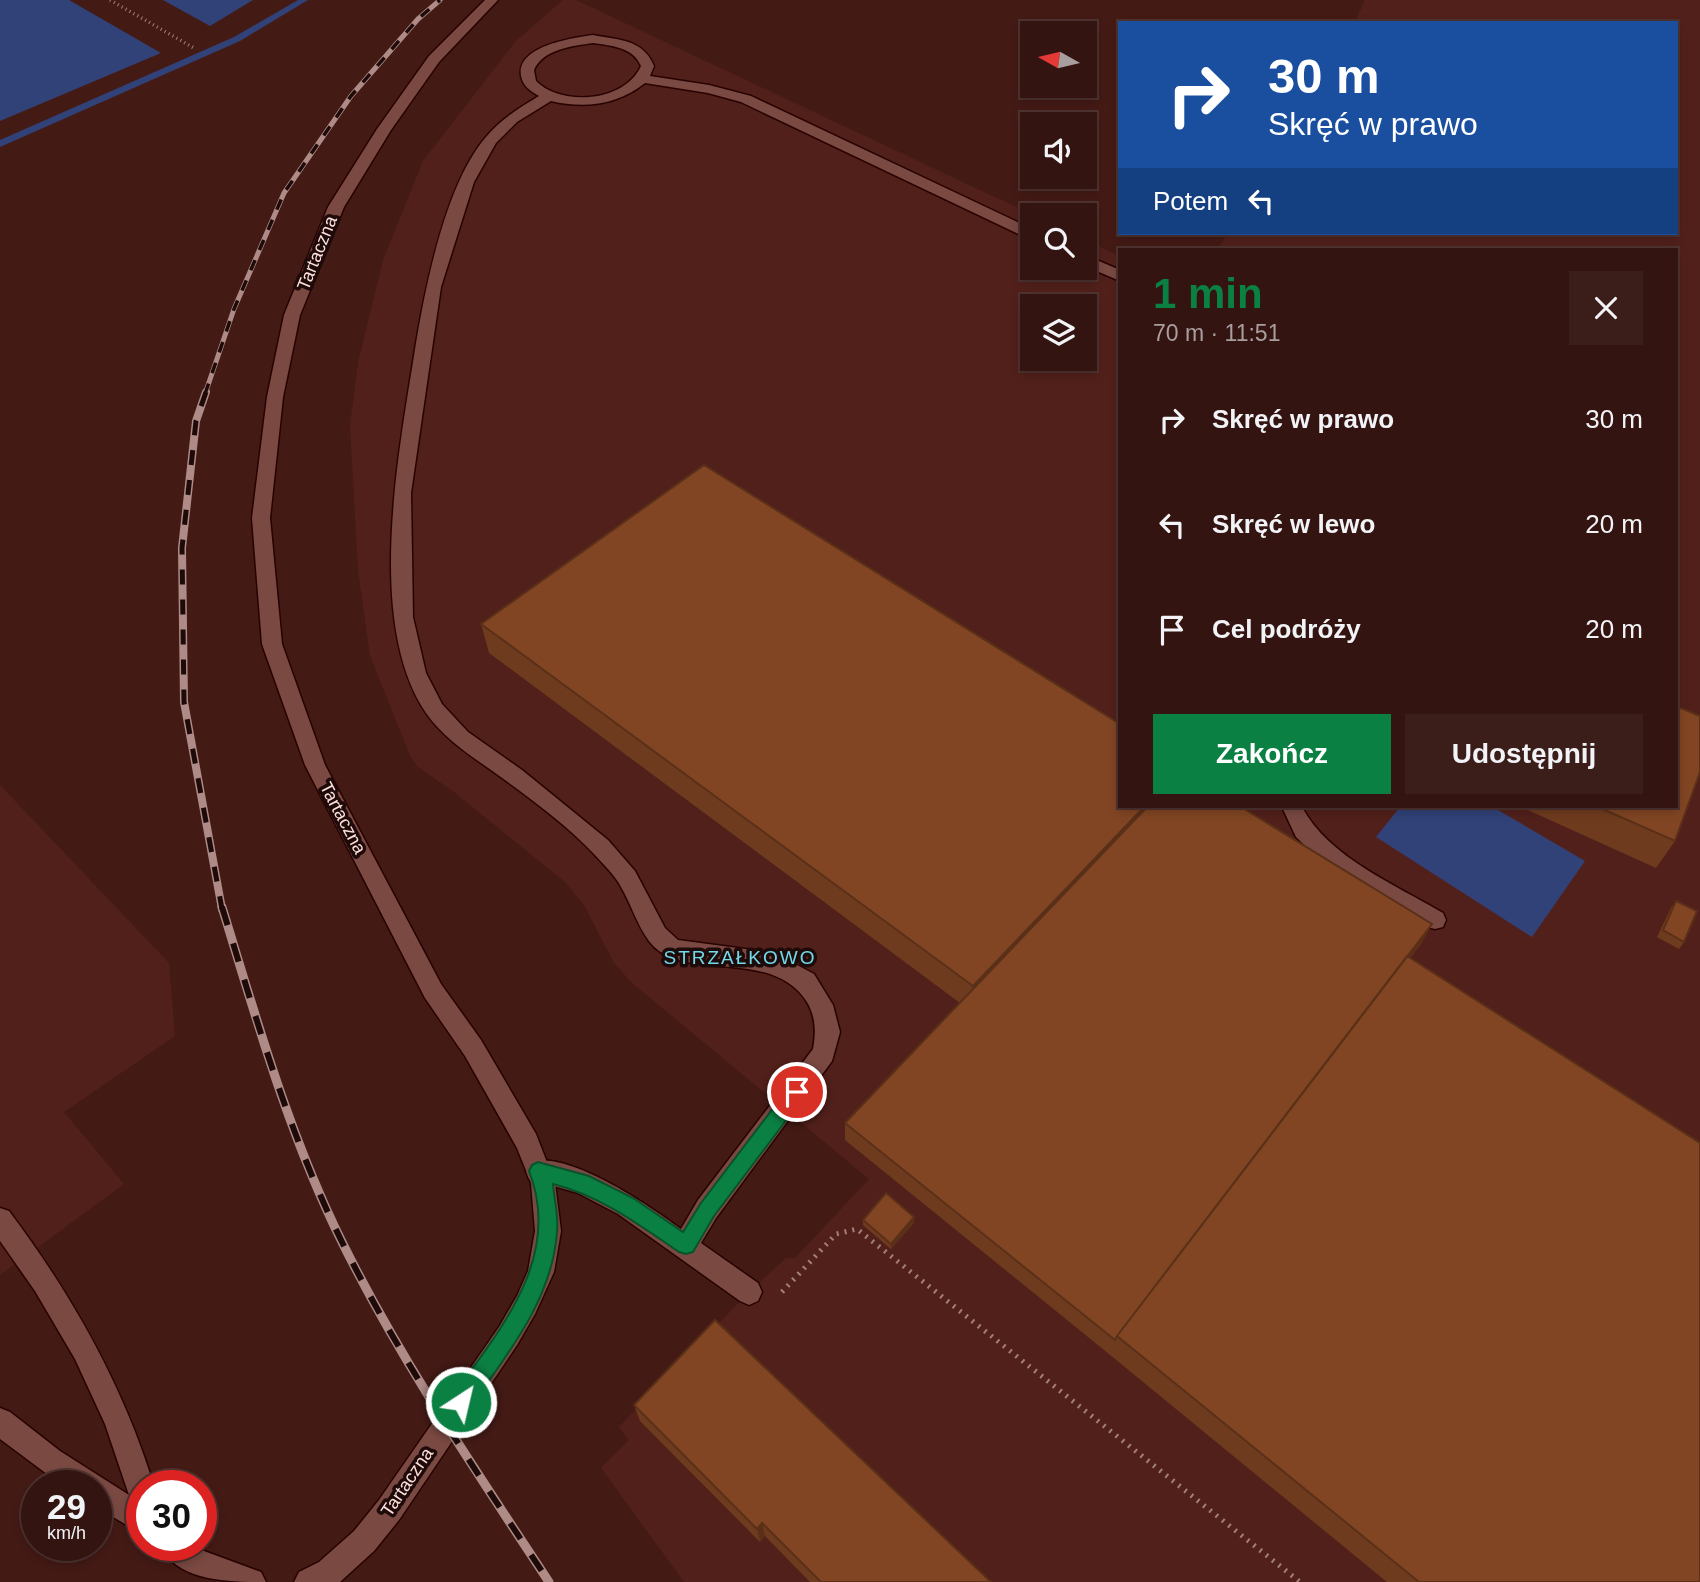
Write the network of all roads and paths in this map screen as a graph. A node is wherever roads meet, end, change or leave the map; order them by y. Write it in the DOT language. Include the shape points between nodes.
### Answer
graph roads {
  1 [pos="110,0"];
  2 [pos="492,0"];
  3 [pos="194,48"];
  4 [pos="643,79"];
  5 [pos="549,96"];
  6 [pos="1020,228"];
  7 [pos="1097,265"];
  8 [pos="1118,275"];
  9 [pos="1292,808"];
  10 [pos="1435,920"];
  11 [pos="538,1171"];
  12 [pos="0,1220"];
  13 [pos="686,1245"];
  14 [pos="749,1292"];
  15 [pos="776,1298"];
  16 [pos="0,1422"];
  17 [pos="64,1470"];
  18 [pos="136,1470"];
  19 [pos="194,1561"];
  20 [pos="251,1582"];
  21 [pos="309,1582"];
  22 [pos="1300,1582"];
  1 -- 3 [label="path"];
  2 -- 11 [label="street, Tartaczna" via="433,59 336,207 292,315 275,397 261,518 272,644 316,765 433,991 504,1097"];
  4 -- 5 [label="street" via="620,95 602,100"];
  4 -- 5 [label="street" via="648,70 639,51 611,41 575,41 543,52 528,71 536,89"];
  4 -- 6 [label="street" via="746,99"];
  5 -- 13 [label="street" via="512,118 490,141 467,182 433,288 402,493 403,617 416,673 434,709 461,738 600,846 626,877 657,935 672,949 782,968 806,981 821,1005 828,1032 824,1053 707,1209"];
  7 -- 8 [label="street"];
  9 -- 10 [label="street" via="1304,831 1332,858"];
  11 -- 13 [label="street" via="582,1182 627,1205"];
  11 -- 21 [label="street, Tartaczna" via="548,1231 541,1272 526,1304 389,1510 364,1541 329,1572"];
  12 -- 18 [label="street" via="27,1255 92,1365"];
  13 -- 14 [label="street"];
  15 -- 22 [label="path" via="836,1234 857,1229"];
  16 -- 17 [label="street"];
  19 -- 20 [label="street"];
}
